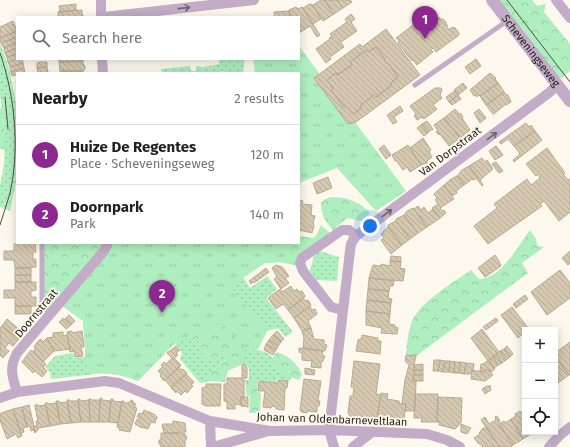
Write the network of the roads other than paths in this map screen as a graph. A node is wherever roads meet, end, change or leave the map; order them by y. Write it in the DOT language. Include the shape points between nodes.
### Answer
graph roads {
  1 [pos="101,0"];
  2 [pos="254,0"];
  3 [pos="492,0"];
  4 [pos="556,0"];
  5 [pos="102,16"];
  6 [pos="111,16"];
  7 [pos="570,18"];
  8 [pos="507,21"];
  9 [pos="102,60"];
  10 [pos="103,72"];
  11 [pos="558,84"];
  12 [pos="415,85"];
  13 [pos="570,101"];
  14 [pos="356,236"];
  15 [pos="42,244"];
  16 [pos="108,244"];
  17 [pos="343,310"];
  18 [pos="51,314"];
  19 [pos="17,392"];
  20 [pos="0,398"];
  21 [pos="210,421"];
  22 [pos="570,427"];
  23 [pos="329,430"];
  24 [pos="270,431"];
  25 [pos="372,432"];
  26 [pos="212,447"];
  27 [pos="334,447"];
  28 [pos="352,447"];
  29 [pos="460,447"];
  30 [pos="549,447"];
  1 -- 5 [label="street"];
  6 -- 2 [label="street, one-way"];
  3 -- 8 [label="street, Scheveningseweg"];
  4 -- 7 [label="street"];
  8 -- 11 [label="street, Scheveningseweg"];
  8 -- 12 [label="lane"];
  9 -- 10 [label="street"];
  11 -- 13 [label="street, Scheveningseweg"];
  14 -- 11 [label="street, Van Dorpstraat, one-way"];
  14 -- 17 [label="street" via="351,244"];
  14 -- 17 [label="street" via="349,230 342,230 302,258 300,263 303,271 331,307"];
  15 -- 18 [label="lane" via="42,306"];
  16 -- 18 [label="street, Doornstraat"];
  17 -- 23 [label="street"];
  18 -- 19 [label="street, Doornstraat" via="12,362 11,375"];
  19 -- 20 [label="street"];
  19 -- 21 [label="street, Johan van Oldenbarneveltlaan" via="105,381 120,383"];
  21 -- 24 [label="street, Johan van Oldenbarneveltlaan"];
  21 -- 26 [label="street"];
  22 -- 30 [label="street"];
  23 -- 24 [label="street, Johan van Oldenbarneveltlaan"];
  23 -- 25 [label="street, Johan van Oldenbarneveltlaan"];
  23 -- 27 [label="street"];
  24 -- 26 [label="street"];
  25 -- 28 [label="street"];
  25 -- 29 [label="street, Johan van Oldenbarneveltlaan" via="427,434"];
}
